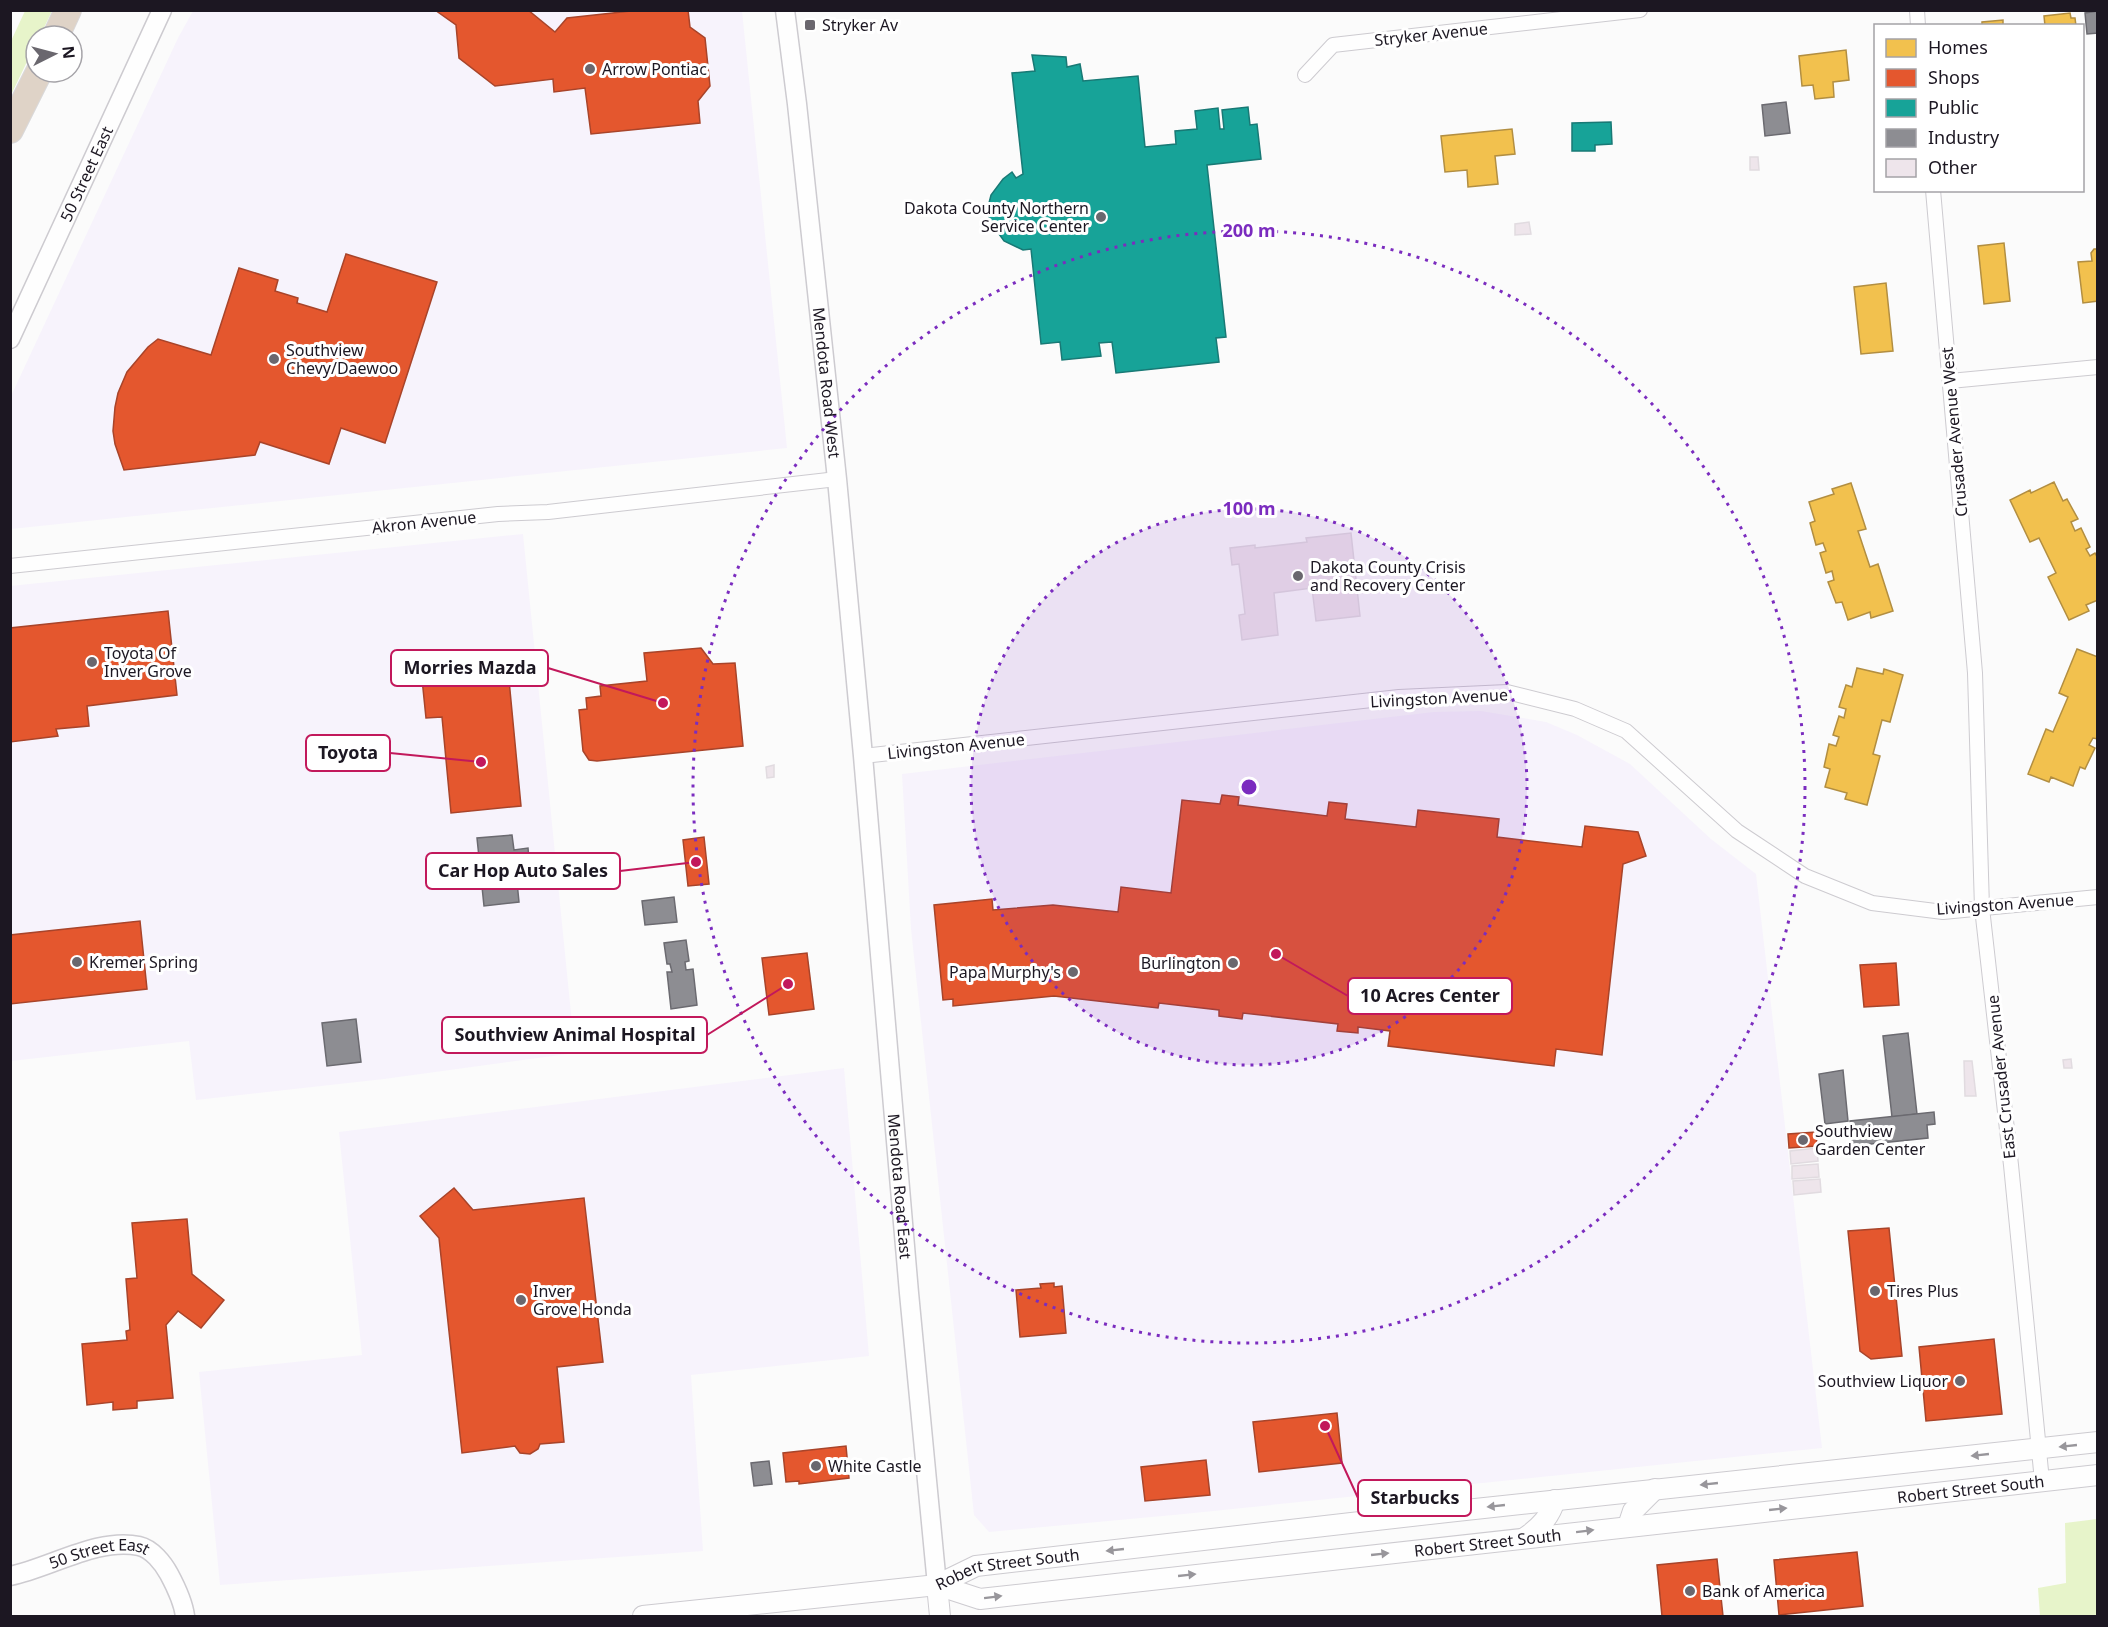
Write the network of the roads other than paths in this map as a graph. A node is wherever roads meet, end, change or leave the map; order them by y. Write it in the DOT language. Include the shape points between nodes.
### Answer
graph roads {
  1 [pos="68,10"];
  2 [pos="162,10"];
  3 [pos="785,10"];
  4 [pos="1640,10"];
  5 [pos="62,24"];
  6 [pos="1305,75"];
  7 [pos="33,84"];
  8 [pos="10,130"];
  9 [pos="1933,192"];
  10 [pos="10,339"];
  11 [pos="2097,368"];
  12 [pos="1950,381"];
  13 [pos="837,479"];
  14 [pos="10,566"];
  15 [pos="1976,673"];
  16 [pos="863,756"];
  17 [pos="2097,897"];
  18 [pos="1982,908"];
  19 [pos="2097,1442"];
  20 [pos="2039,1449"];
  21 [pos="2097,1475"];
  22 [pos="2042,1480"];
  23 [pos="1655,1489"];
  24 [pos="1554,1500"];
  25 [pos="1628,1526"];
  26 [pos="1526,1537"];
  27 [pos="10,1576"];
  28 [pos="937,1585"];
  29 [pos="185,1617"];
  30 [pos="643,1617"];
  31 [pos="940,1617"];
  1 -- 5 [label="highway"];
  2 -- 10 [label="street, 50 Street East"];
  3 -- 13 [label="street, Mendota Road West"];
  4 -- 6 [label="street, Stryker Avenue" via="1333,45"];
  7 -- 8 [label="highway"];
  9 -- 12 [label="street, Crusader Avenue West"];
  11 -- 12 [label="street"];
  12 -- 15 [label="street, Crusader Avenue West"];
  13 -- 14 [label="street, Akron Avenue"];
  13 -- 16 [label="street, Mendota Road West"];
  15 -- 18 [label="street, East Crusader Avenue"];
  16 -- 18 [label="street, Livingston Avenue" via="1399,698 1507,692 1575,709 1626,731 1737,831 1805,876 1872,903 1943,912"];
  16 -- 28 [label="street, Mendota Road East"];
  17 -- 18 [label="street, Livingston Avenue"];
  18 -- 20 [label="street, East Crusader Avenue"];
  19 -- 20 [label="main road, Robert Street South, one-way"];
  20 -- 22 [label="street, East Crusader Avenue"];
  20 -- 23 [label="main road, Robert Street South, one-way"];
  21 -- 22 [label="main road, Robert Street South"];
  25 -- 22 [label="main road, Robert Street South, one-way"];
  23 -- 24 [label="main road, Robert Street South"];
  23 -- 25 [label="main road" via="1633,1511"];
  24 -- 26 [label="main road" via="1549,1516"];
  24 -- 28 [label="main road, Robert Street South, one-way" via="976,1566"];
  26 -- 25 [label="main road, Robert Street South, one-way"];
  28 -- 26 [label="main road, Robert Street South, one-way" via="980,1599"];
  27 -- 29 [label="street, 50 Street East" via="86,1551 141,1546 166,1569 177,1588"];
  28 -- 30 [label="main road"];
  28 -- 31 [label="main road, Mendota Road East"];
}
